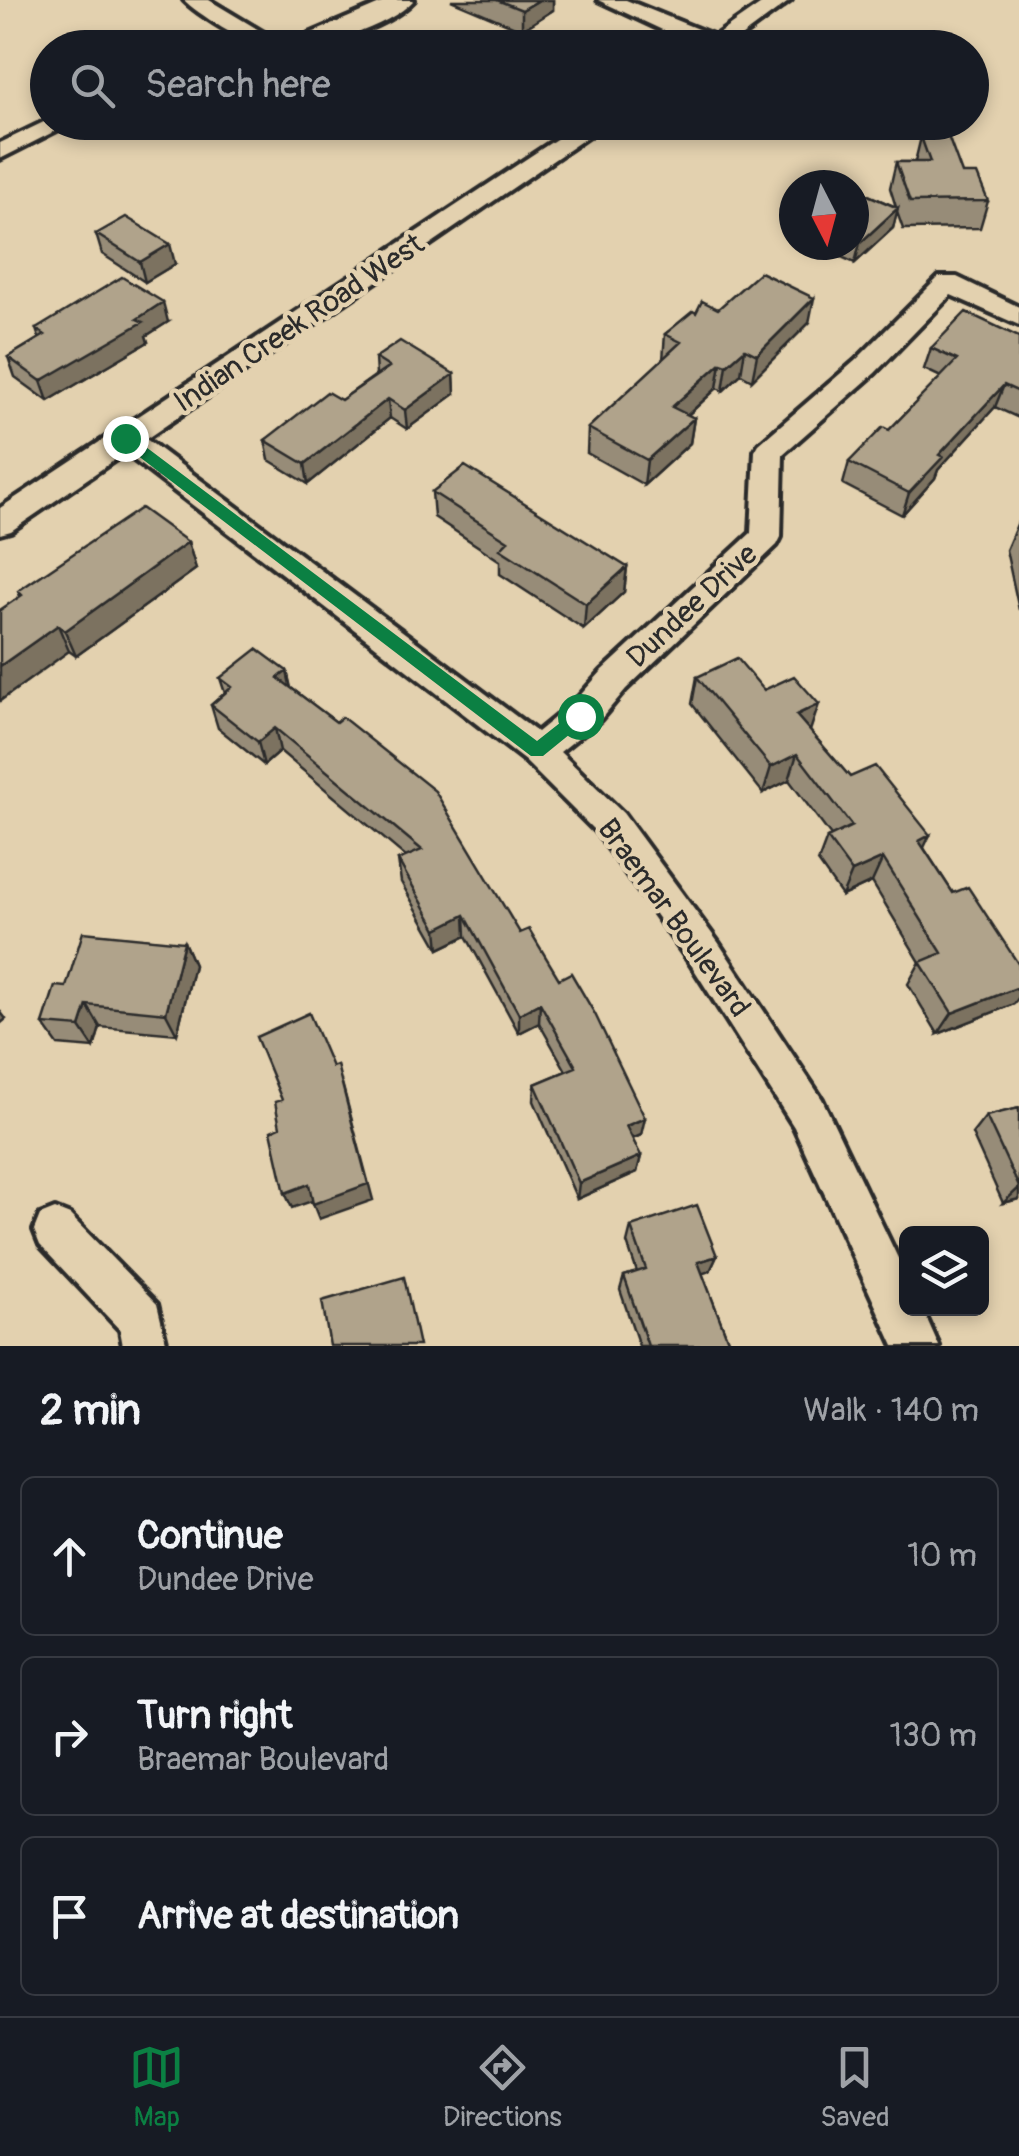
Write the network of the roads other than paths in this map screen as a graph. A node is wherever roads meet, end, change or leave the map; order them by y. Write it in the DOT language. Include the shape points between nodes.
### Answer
graph roads {
  1 [pos="194,0"];
  2 [pos="404,0"];
  3 [pos="608,0"];
  4 [pos="781,0"];
  5 [pos="245,30"];
  6 [pos="340,30"];
  7 [pos="677,30"];
  8 [pos="737,30"];
  9 [pos="30,137"];
  10 [pos="571,140"];
  11 [pos="0,152"];
  12 [pos="1019,317"];
  13 [pos="125,438"];
  14 [pos="0,523"];
  15 [pos="537,751"];
  16 [pos="55,1230"];
  17 [pos="145,1346"];
  18 [pos="917,1346"];
  1 -- 5 [label="street"];
  2 -- 6 [label="street"];
  3 -- 7 [label="street"];
  4 -- 8 [label="street"];
  9 -- 11 [label="street"];
  10 -- 13 [label="street, Indian Creek Road West"];
  12 -- 15 [label="street, Dundee Drive" via="948,283 769,450 766,537"];
  13 -- 14 [label="street, Indian Creek Road West"];
  13 -- 15 [label="street, Braemar Boulevard"];
  15 -- 18 [label="street, Braemar Boulevard" via="610,824 706,954 808,1113"];
  16 -- 17 [label="street" via="141,1320"];
}
